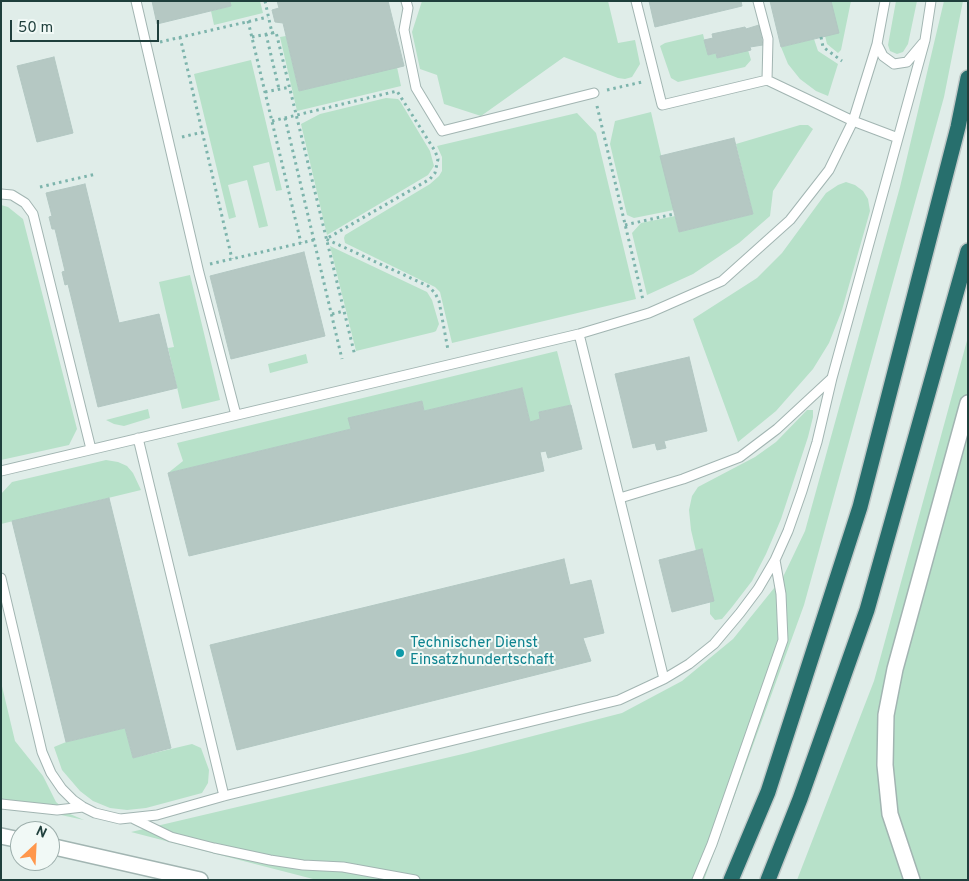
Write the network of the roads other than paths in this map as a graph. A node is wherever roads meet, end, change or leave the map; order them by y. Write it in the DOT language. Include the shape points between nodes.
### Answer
graph roads {
  1 [pos="136,1"];
  2 [pos="406,1"];
  3 [pos="636,1"];
  4 [pos="758,1"];
  5 [pos="885,1"];
  6 [pos="931,1"];
  7 [pos="925,40"];
  8 [pos="877,44"];
  9 [pos="968,78"];
  10 [pos="766,80"];
  11 [pos="594,94"];
  12 [pos="853,121"];
  13 [pos="898,138"];
  14 [pos="1,194"];
  15 [pos="968,251"];
  16 [pos="580,334"];
  17 [pos="832,378"];
  18 [pos="968,403"];
  19 [pos="236,416"];
  20 [pos="138,438"];
  21 [pos="91,449"];
  22 [pos="1,471"];
  23 [pos="620,498"];
  24 [pos="775,560"];
  25 [pos="1,578"];
  26 [pos="664,679"];
  27 [pos="224,796"];
  28 [pos="1,804"];
  29 [pos="83,807"];
  30 [pos="134,819"];
  31 [pos="60,848"];
  32 [pos="200,880"];
  33 [pos="416,880"];
  34 [pos="697,880"];
  35 [pos="732,880"];
  36 [pos="768,880"];
  37 [pos="912,880"];
  1 -- 19 [label="lane"];
  2 -- 11 [label="lane" via="404,30 416,88 442,132"];
  3 -- 10 [label="lane" via="662,105"];
  4 -- 10 [label="lane" via="768,39"];
  5 -- 8 [label="lane"];
  6 -- 7 [label="lane"];
  7 -- 8 [label="lane" via="907,62 894,64 883,56"];
  7 -- 13 [label="lane"];
  8 -- 12 [label="lane"];
  9 -- 35 [label="highway" via="956,136 860,506 768,792"];
  10 -- 12 [label="lane"];
  12 -- 13 [label="lane"];
  12 -- 16 [label="lane" via="829,170 790,220 722,281 649,313"];
  13 -- 17 [label="lane"];
  14 -- 21 [label="lane" via="12,195 25,203 33,214"];
  15 -- 36 [label="highway" via="868,610"];
  16 -- 19 [label="lane"];
  16 -- 23 [label="lane"];
  17 -- 23 [label="lane" via="777,429 740,457"];
  17 -- 24 [label="lane" via="802,491"];
  18 -- 37 [label="street" via="895,669 886,715 885,765 890,814"];
  19 -- 20 [label="lane"];
  20 -- 21 [label="lane"];
  20 -- 27 [label="lane"];
  21 -- 22 [label="lane"];
  23 -- 26 [label="lane"];
  24 -- 26 [label="lane" via="758,589 714,644"];
  24 -- 34 [label="lane" via="781,594 783,640"];
  25 -- 29 [label="lane" via="42,752 62,789"];
  26 -- 27 [label="lane" via="619,700"];
  27 -- 30 [label="lane"];
  28 -- 29 [label="lane" via="58,810"];
  29 -- 30 [label="lane" via="110,817"];
  30 -- 33 [label="lane" via="171,837 214,848 278,861 343,867"];
  31 -- 32 [label="street"];
}
